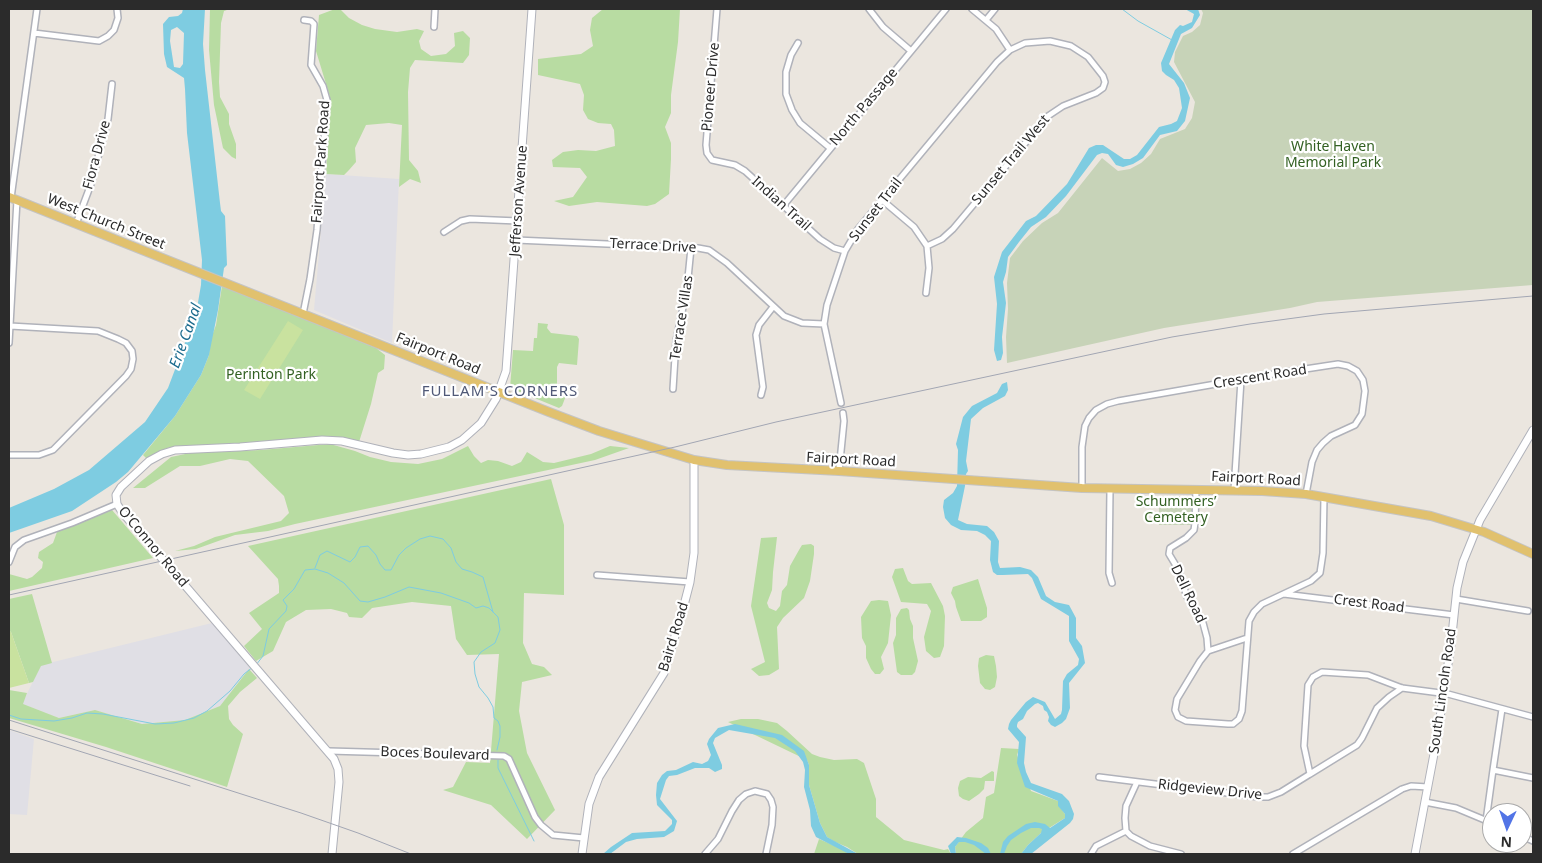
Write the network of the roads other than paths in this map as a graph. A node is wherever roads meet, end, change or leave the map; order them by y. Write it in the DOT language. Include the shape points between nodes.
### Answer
graph roads {
  1 [pos="37,9"];
  2 [pos="117,9"];
  3 [pos="435,9"];
  4 [pos="532,9"];
  5 [pos="717,9"];
  6 [pos="869,9"];
  7 [pos="946,9"];
  8 [pos="972,9"];
  9 [pos="995,9"];
  10 [pos="304,20"];
  11 [pos="986,20"];
  12 [pos="434,27"];
  13 [pos="34,33"];
  14 [pos="798,43"];
  15 [pos="1010,50"];
  16 [pos="911,51"];
  17 [pos="112,84"];
  18 [pos="830,148"];
  19 [pos="714,161"];
  20 [pos="12,198"];
  21 [pos="882,200"];
  22 [pos="783,206"];
  23 [pos="518,221"];
  24 [pos="76,224"];
  25 [pos="444,232"];
  26 [pos="516,240"];
  27 [pos="927,246"];
  28 [pos="691,248"];
  29 [pos="846,251"];
  30 [pos="11,252"];
  31 [pos="194,271"];
  32 [pos="926,293"];
  33 [pos="10,307"];
  34 [pos="773,307"];
  35 [pos="303,314"];
  36 [pos="824,324"];
  37 [pos="10,326"];
  38 [pos="9,343"];
  39 [pos="1241,380"];
  40 [pos="673,388"];
  41 [pos="500,393"];
  42 [pos="761,395"];
  43 [pos="841,402"];
  44 [pos="843,413"];
  45 [pos="1533,430"];
  46 [pos="9,455"];
  47 [pos="694,460"];
  48 [pos="839,471"];
  49 [pos="1082,488"];
  50 [pos="1110,489"];
  51 [pos="1196,489"];
  52 [pos="1234,490"];
  53 [pos="1306,494"];
  54 [pos="1324,497"];
  55 [pos="117,504"];
  56 [pos="1476,530"];
  57 [pos="1533,554"];
  58 [pos="9,562"];
  59 [pos="597,575"];
  60 [pos="690,582"];
  61 [pos="1112,583"];
  62 [pos="1284,594"];
  63 [pos="1456,599"];
  64 [pos="1528,611"];
  65 [pos="1454,615"];
  66 [pos="1247,638"];
  67 [pos="1208,651"];
  68 [pos="1402,688"];
  69 [pos="1444,694"];
  70 [pos="1502,709"];
  71 [pos="1533,717"];
  72 [pos="329,751"];
  73 [pos="1493,770"];
  74 [pos="1310,774"];
  75 [pos="1099,777"];
  76 [pos="1533,778"];
  77 [pos="1137,782"];
  78 [pos="1428,787"];
  79 [pos="1425,802"];
  80 [pos="1488,803"];
  81 [pos="1482,819"];
  82 [pos="1126,831"];
  83 [pos="584,838"];
  84 [pos="332,854"];
  85 [pos="582,854"];
  86 [pos="705,854"];
  87 [pos="766,854"];
  88 [pos="1091,854"];
  89 [pos="1181,854"];
  90 [pos="1293,854"];
  91 [pos="1415,854"];
  1 -- 13 [label="street"];
  2 -- 13 [label="street" via="114,30 99,41"];
  3 -- 12 [label="street"];
  4 -- 23 [label="street, Jefferson Avenue"];
  5 -- 19 [label="street, Pioneer Drive" via="706,149"];
  6 -- 16 [label="street" via="883,27"];
  7 -- 16 [label="street, North Passage"];
  8 -- 11 [label="street"];
  9 -- 11 [label="street"];
  10 -- 35 [label="street, Fairport Park Road" via="314,24 312,65 326,100 317,230"];
  11 -- 15 [label="street" via="1001,34"];
  13 -- 20 [label="street"];
  14 -- 18 [label="street" via="786,72 786,94 800,122"];
  15 -- 21 [label="street, Sunset Trail"];
  15 -- 27 [label="street, Sunset Trail West" via="1025,43 1043,41 1071,46 1099,68 1104,79 1103,88 1048,116 953,229"];
  16 -- 18 [label="street, North Passage"];
  17 -- 24 [label="street, Fiora Drive" via="91,184"];
  18 -- 22 [label="street, North Passage"];
  19 -- 22 [label="street, Indian Trail" via="745,171"];
  20 -- 24 [label="main road, West Church Street"];
  20 -- 30 [label="street"];
  21 -- 27 [label="street" via="914,227"];
  21 -- 29 [label="street, Sunset Trail" via="858,229"];
  22 -- 29 [label="street, Indian Trail" via="820,239"];
  23 -- 25 [label="street" via="470,218"];
  23 -- 26 [label="street, Jefferson Avenue"];
  24 -- 31 [label="main road, West Church Street"];
  26 -- 28 [label="street, Terrace Drive"];
  26 -- 41 [label="street, Jefferson Avenue" via="506,371"];
  27 -- 32 [label="street" via="930,268"];
  28 -- 34 [label="street, Terrace Drive" via="709,250 716,255"];
  28 -- 40 [label="street, Terrace Villas" via="676,341"];
  29 -- 36 [label="street, Sunset Trail"];
  30 -- 33 [label="street"];
  31 -- 35 [label="main road, Fairport Road"];
  33 -- 37 [label="street"];
  34 -- 36 [label="street, Terrace Drive" via="793,320"];
  34 -- 42 [label="street" via="759,325 756,336 763,387"];
  35 -- 41 [label="main road, Fairport Road"];
  36 -- 43 [label="street, Sunset Trail"];
  37 -- 38 [label="street"];
  37 -- 46 [label="street" via="98,331 126,343 133,359 126,376 53,450 31,456"];
  39 -- 49 [label="street, Crescent Road" via="1118,401 1096,410 1084,430"];
  39 -- 52 [label="street"];
  39 -- 53 [label="street, Crescent Road" via="1338,364 1351,367 1361,377 1365,391 1361,417 1355,425 1331,436 1320,446 1312,462"];
  41 -- 47 [label="main road, Fairport Road" via="599,431"];
  41 -- 55 [label="street, O'Connor Road" via="475,429 449,447 436,451 408,455 322,440 175,450 156,457 140,469 118,490"];
  44 -- 48 [label="street"];
  45 -- 56 [label="street, South Lincoln Road"];
  47 -- 48 [label="main road, Fairport Road"];
  47 -- 60 [label="street, Baird Road" via="695,535"];
  48 -- 49 [label="main road, Fairport Road"];
  49 -- 50 [label="main road, Fairport Road"];
  50 -- 51 [label="main road, Fairport Road"];
  50 -- 61 [label="street" via="1109,573"];
  51 -- 52 [label="main road, Fairport Road"];
  51 -- 67 [label="street, Dell Road" via="1194,530 1170,548 1169,554 1178,569 1187,597 1203,623"];
  52 -- 53 [label="main road, Fairport Road"];
  53 -- 54 [label="main road, Fairport Road"];
  54 -- 56 [label="main road, Fairport Road" via="1423,514"];
  54 -- 62 [label="street" via="1320,573"];
  55 -- 58 [label="street" via="24,540 15,547"];
  55 -- 72 [label="street, O'Connor Road"];
  56 -- 57 [label="main road, Fairport Road"];
  56 -- 63 [label="street, South Lincoln Road" via="1463,562"];
  59 -- 60 [label="street"];
  60 -- 83 [label="street, Baird Road" via="664,673 599,777"];
  62 -- 65 [label="street, Crest Road"];
  62 -- 66 [label="street" via="1257,608 1250,621"];
  63 -- 64 [label="street"];
  63 -- 65 [label="street, South Lincoln Road"];
  65 -- 69 [label="street, South Lincoln Road"];
  66 -- 67 [label="street"];
  66 -- 67 [label="street" via="1241,714 1233,724 1186,721 1176,713 1176,698"];
  68 -- 69 [label="street"];
  68 -- 74 [label="street" via="1377,708 1357,745"];
  68 -- 74 [label="street" via="1365,675 1322,672 1312,677 1308,685 1304,746"];
  69 -- 70 [label="street"];
  69 -- 78 [label="street, South Lincoln Road"];
  70 -- 71 [label="street"];
  70 -- 73 [label="street"];
  72 -- 83 [label="street, Boces Boulevard" via="507,757 541,825 553,835"];
  72 -- 84 [label="street, O'Connor Road" via="336,764 339,782"];
  73 -- 76 [label="street"];
  73 -- 80 [label="street"];
  74 -- 77 [label="street, Ridgeview Drive" via="1281,792 1263,797"];
  75 -- 77 [label="street, Ridgeview Drive"];
  77 -- 82 [label="street" via="1126,806"];
  78 -- 79 [label="street, South Lincoln Road"];
  78 -- 90 [label="street" via="1402,789"];
  79 -- 81 [label="street" via="1456,808"];
  79 -- 91 [label="street, South Lincoln Road"];
  82 -- 88 [label="street" via="1096,846"];
  82 -- 89 [label="street" via="1150,846"];
  83 -- 85 [label="street, Baird Road"];
  86 -- 87 [label="street" via="718,839 739,800 756,791 767,794 773,807"];
}
